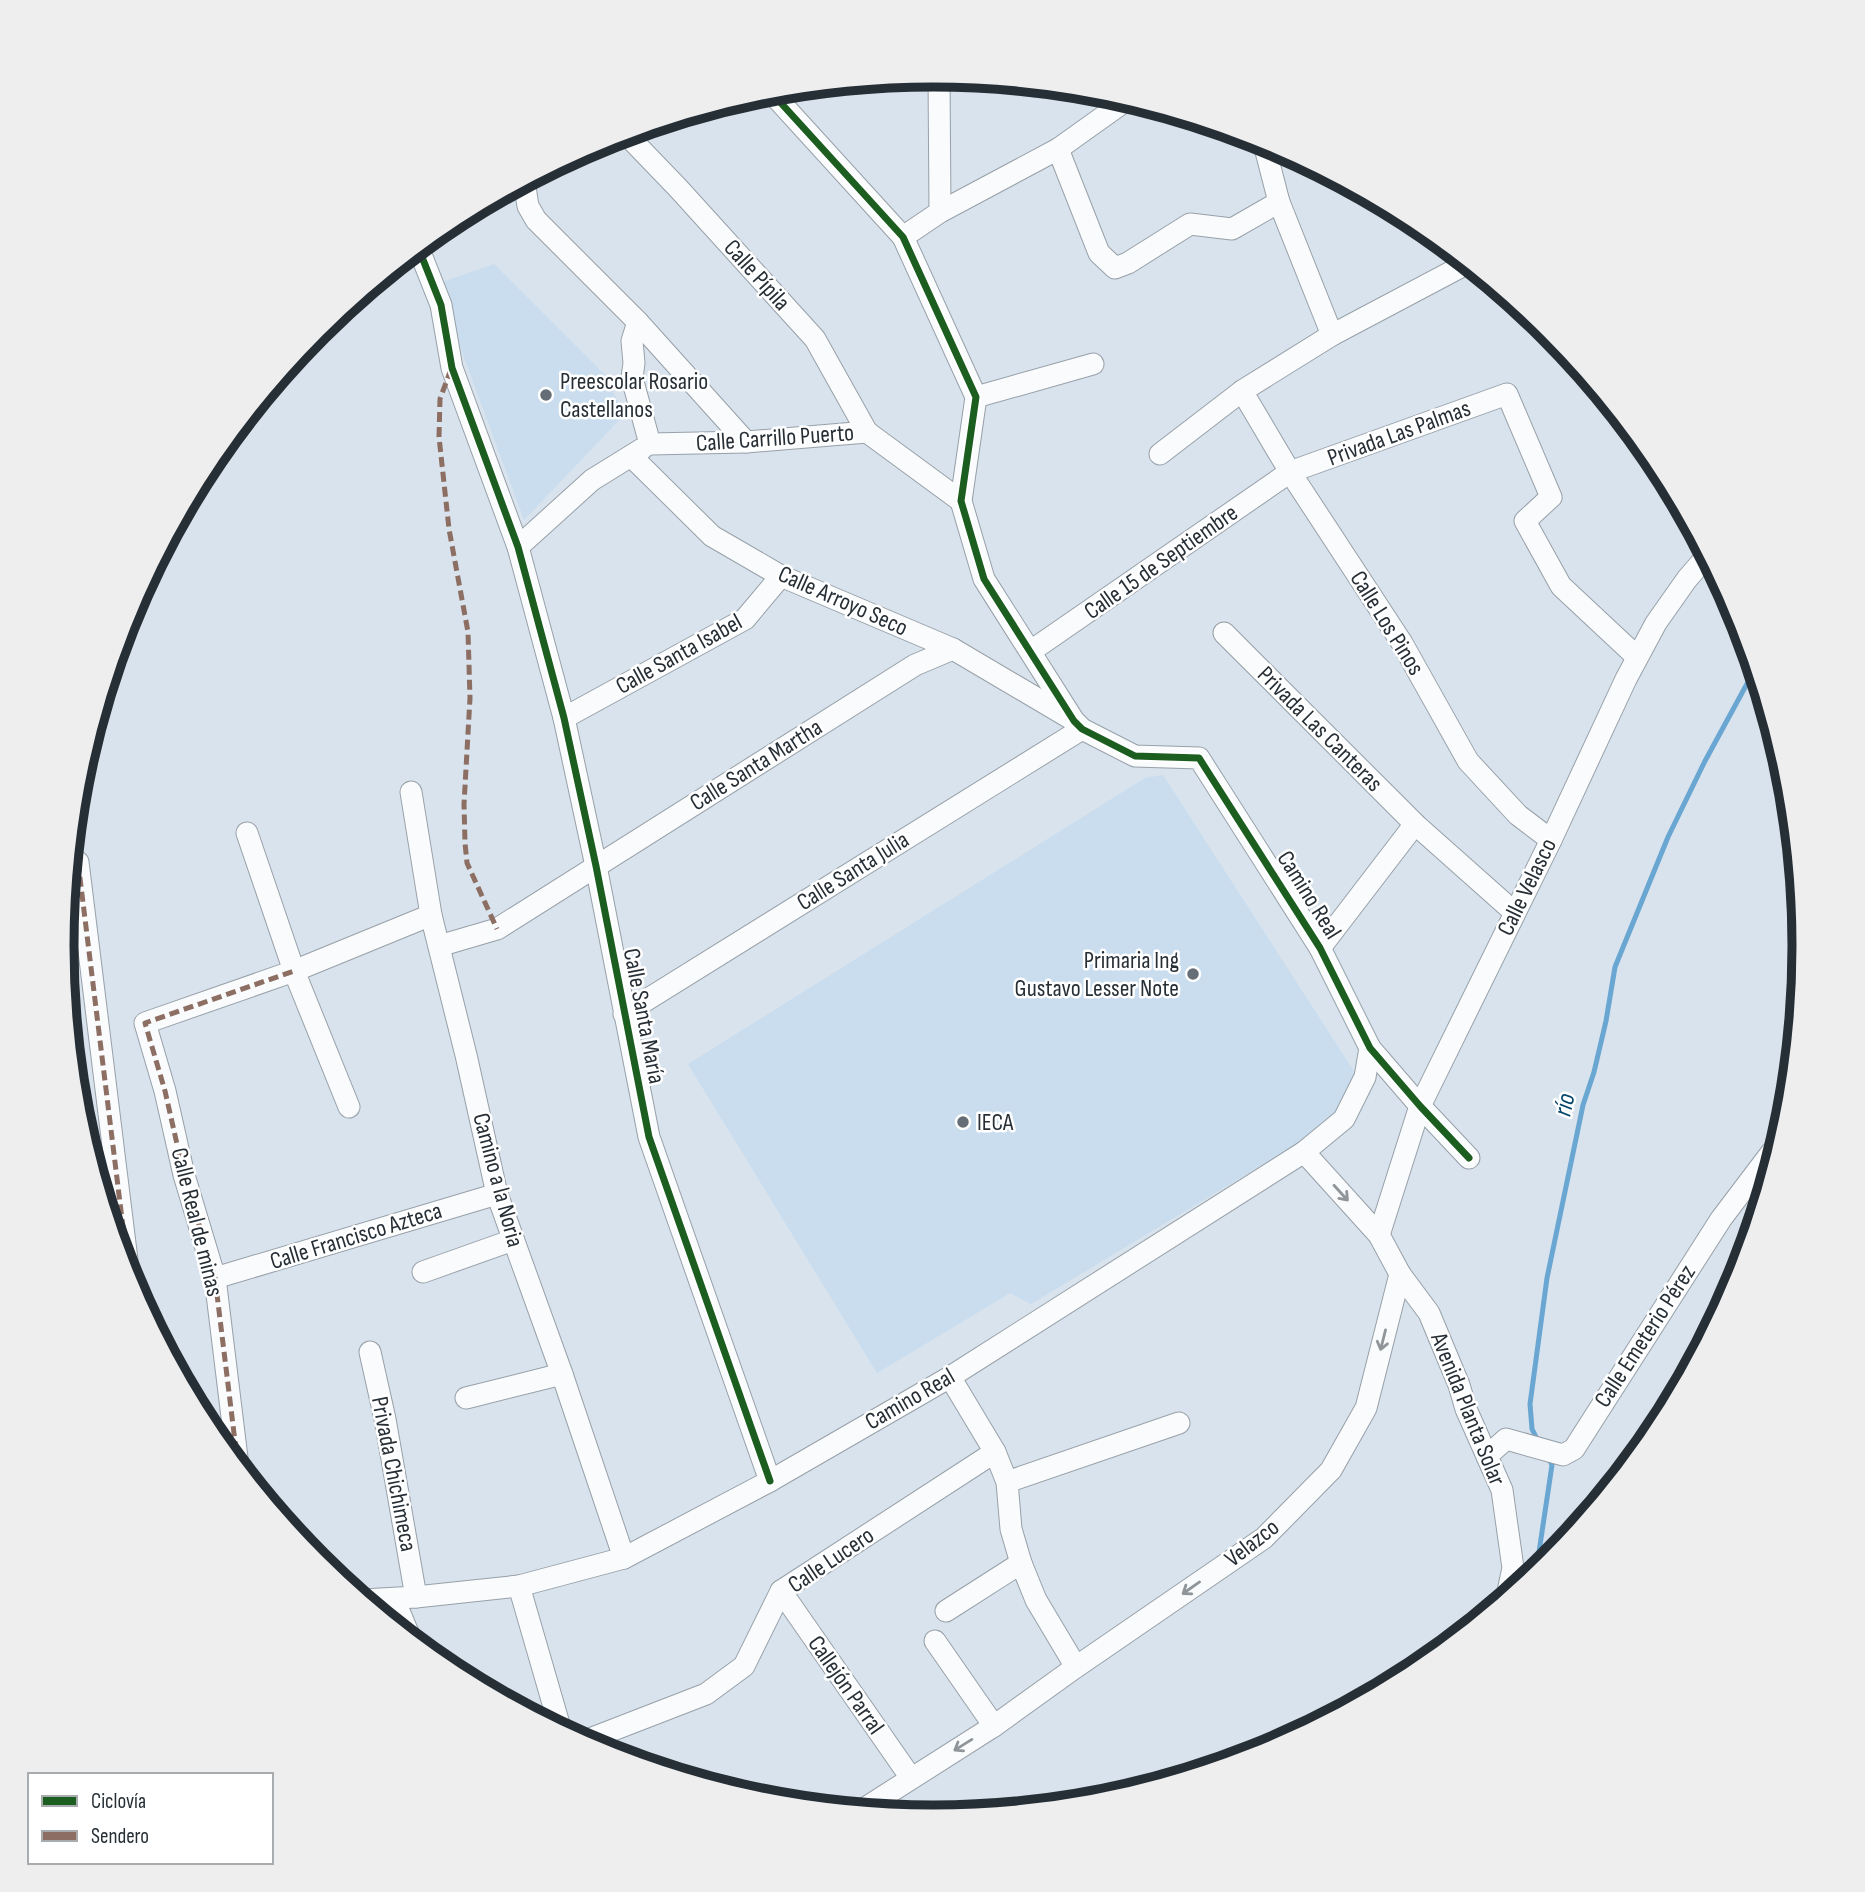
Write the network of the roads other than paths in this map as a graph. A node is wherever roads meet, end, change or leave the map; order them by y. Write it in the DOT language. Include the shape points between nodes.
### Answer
graph roads {
  1 [pos="939,87"];
  2 [pos="779,101"];
  3 [pos="1116,108"];
  4 [pos="633,141"];
  5 [pos="1058,149"];
  6 [pos="1267,155"];
  7 [pos="525,190"];
  8 [pos="1279,202"];
  9 [pos="940,212"];
  10 [pos="903,237"];
  11 [pos="422,256"];
  12 [pos="1459,268"];
  13 [pos="638,322"];
  14 [pos="1332,335"];
  15 [pos="1093,364"];
  16 [pos="1242,391"];
  17 [pos="976,397"];
  18 [pos="867,432"];
  19 [pos="746,443"];
  20 [pos="650,444"];
  21 [pos="1160,454"];
  22 [pos="631,456"];
  23 [pos="1290,472"];
  24 [pos="961,501"];
  25 [pos="518,547"];
  26 [pos="1701,563"];
  27 [pos="781,576"];
  28 [pos="909,631"];
  29 [pos="1224,633"];
  30 [pos="953,649"];
  31 [pos="1031,652"];
  32 [pos="1637,657"];
  33 [pos="915,664"];
  34 [pos="564,718"];
  35 [pos="1078,725"];
  36 [pos="411,792"];
  37 [pos="1415,824"];
  38 [pos="247,833"];
  39 [pos="1551,840"];
  40 [pos="78,862"];
  41 [pos="596,866"];
  42 [pos="1514,912"];
  43 [pos="431,915"];
  44 [pos="439,946"];
  45 [pos="1320,948"];
  46 [pos="294,971"];
  47 [pos="624,1014"];
  48 [pos="1370,1048"];
  49 [pos="1420,1106"];
  50 [pos="349,1107"];
  51 [pos="1304,1152"];
  52 [pos="1469,1158"];
  53 [pos="1764,1162"];
  54 [pos="497,1194"];
  55 [pos="124,1235"];
  56 [pos="1379,1235"];
  57 [pos="513,1240"];
  58 [pos="423,1272"];
  59 [pos="1400,1274"];
  60 [pos="215,1278"];
  61 [pos="370,1352"];
  62 [pos="562,1374"];
  63 [pos="950,1377"];
  64 [pos="466,1398"];
  65 [pos="1179,1423"];
  66 [pos="236,1448"];
  67 [pos="995,1452"];
  68 [pos="1487,1457"];
  69 [pos="770,1481"];
  70 [pos="1007,1482"];
  71 [pos="624,1558"];
  72 [pos="1021,1563"];
  73 [pos="1510,1581"];
  74 [pos="520,1586"];
  75 [pos="782,1591"];
  76 [pos="416,1597"];
  77 [pos="394,1599"];
  78 [pos="376,1600"];
  79 [pos="946,1611"];
  80 [pos="403,1622"];
  81 [pos="935,1641"];
  82 [pos="1076,1667"];
  83 [pos="557,1718"];
  84 [pos="994,1726"];
  85 [pos="596,1736"];
  86 [pos="911,1778"];
  87 [pos="873,1803"];
  1 -- 9 [label="street"];
  2 -- 10 [label="street"];
  3 -- 5 [label="street"];
  4 -- 18 [label="street, Calle Pípila" via="815,339"];
  5 -- 8 [label="street" via="1099,253 1115,268 1190,224 1232,229"];
  5 -- 9 [label="street"];
  6 -- 8 [label="street"];
  7 -- 13 [label="street" via="536,220"];
  8 -- 14 [label="street"];
  9 -- 10 [label="street"];
  10 -- 17 [label="street"];
  11 -- 25 [label="street, Calle Santa María" via="441,305 452,368"];
  12 -- 14 [label="street"];
  13 -- 19 [label="street"];
  13 -- 20 [label="street" via="632,341 632,378"];
  14 -- 16 [label="street"];
  15 -- 17 [label="street"];
  16 -- 21 [label="street"];
  16 -- 23 [label="street, Calle Los Pinos"];
  17 -- 24 [label="street"];
  18 -- 19 [label="street, Calle Carrillo Puerto"];
  18 -- 24 [label="street, Calle Carrillo Puerto"];
  19 -- 20 [label="street, Calle Carrillo Puerto"];
  20 -- 22 [label="street"];
  22 -- 25 [label="street" via="592,480"];
  22 -- 27 [label="street, Calle Arroyo Seco" via="712,536"];
  23 -- 31 [label="street, Calle 15 de Septiembre"];
  23 -- 32 [label="street, Privada Las Palmas" via="1507,394 1551,497 1525,521 1561,586"];
  23 -- 39 [label="street, Calle Los Pinos" via="1402,643 1468,761 1518,815"];
  24 -- 31 [label="street" via="984,579"];
  25 -- 34 [label="street, Calle Santa María"];
  26 -- 32 [label="street, Calle Velasco"];
  27 -- 28 [label="street, Calle Arroyo Seco"];
  27 -- 34 [label="street, Calle Santa Isabel" via="745,619"];
  28 -- 30 [label="street, Calle Arroyo Seco"];
  28 -- 33 [label="street"];
  29 -- 37 [label="street, Privada Las Canteras"];
  30 -- 33 [label="street, Calle Santa Martha"];
  30 -- 35 [label="street, Calle Arroyo Seco"];
  31 -- 35 [label="street"];
  32 -- 39 [label="street, Calle Velasco"];
  33 -- 41 [label="street, Calle Santa Martha"];
  34 -- 41 [label="street, Calle Santa María"];
  35 -- 45 [label="street, Camino Real" via="1135,756 1199,758"];
  35 -- 47 [label="street, Calle Santa Julia"];
  36 -- 43 [label="street, Camino a la Noria"];
  37 -- 42 [label="street, Privada Las Canteras"];
  37 -- 45 [label="street"];
  38 -- 46 [label="street"];
  39 -- 42 [label="street, Calle Velasco"];
  40 -- 55 [label="street"];
  41 -- 44 [label="street, Calle Santa Martha" via="496,929"];
  41 -- 47 [label="street, Calle Santa María"];
  42 -- 49 [label="street, Calle Velasco"];
  43 -- 44 [label="street, Camino a la Noria"];
  43 -- 46 [label="street"];
  44 -- 54 [label="street, Camino a la Noria"];
  45 -- 48 [label="street, Camino Real"];
  46 -- 50 [label="street"];
  46 -- 60 [label="street, Calle Real de minas" via="145,1023"];
  47 -- 69 [label="street, Calle Santa María" via="649,1138"];
  48 -- 49 [label="street, Camino Real"];
  48 -- 51 [label="street, Camino Real" via="1365,1077 1344,1119"];
  49 -- 52 [label="street, Camino Real"];
  49 -- 56 [label="street, Calle Velasco"];
  51 -- 56 [label="street, one-way"];
  51 -- 63 [label="street, Camino Real"];
  53 -- 68 [label="street, Calle Emeterio Pérez" via="1721,1219 1574,1449 1563,1455 1506,1439"];
  54 -- 57 [label="street, Camino a la Noria"];
  54 -- 60 [label="street, Calle Francisco Azteca"];
  56 -- 59 [label="street"];
  57 -- 58 [label="street"];
  57 -- 62 [label="street, Camino a la Noria"];
  59 -- 68 [label="street, Avenida Planta Solar" via="1429,1313"];
  59 -- 82 [label="street, Velazco, one-way" via="1366,1408 1331,1470 1264,1538"];
  60 -- 66 [label="street, Calle Real de minas"];
  61 -- 76 [label="street, Privada Chichimeca"];
  62 -- 64 [label="street"];
  62 -- 71 [label="street, Camino a la Noria"];
  63 -- 67 [label="street"];
  63 -- 69 [label="street, Camino Real"];
  65 -- 70 [label="street"];
  67 -- 70 [label="street"];
  67 -- 75 [label="street, Calle Lucero"];
  68 -- 73 [label="street, Avenida Planta Solar" via="1502,1490 1513,1568"];
  69 -- 71 [label="street, Camino Real"];
  70 -- 72 [label="street" via="1011,1530"];
  71 -- 74 [label="street, Camino Real"];
  72 -- 79 [label="street"];
  72 -- 82 [label="street" via="1036,1600"];
  74 -- 76 [label="street, Camino Real"];
  74 -- 83 [label="street"];
  75 -- 85 [label="street, Calle Lucero" via="744,1666 706,1694"];
  75 -- 86 [label="street, Callejón Parral"];
  76 -- 77 [label="street, Camino Real"];
  77 -- 78 [label="street, Camino Real"];
  77 -- 80 [label="street"];
  81 -- 84 [label="street"];
  82 -- 84 [label="street, Velazco"];
  84 -- 86 [label="street, Velazco, one-way"];
  86 -- 87 [label="street, Velazco"];
}
